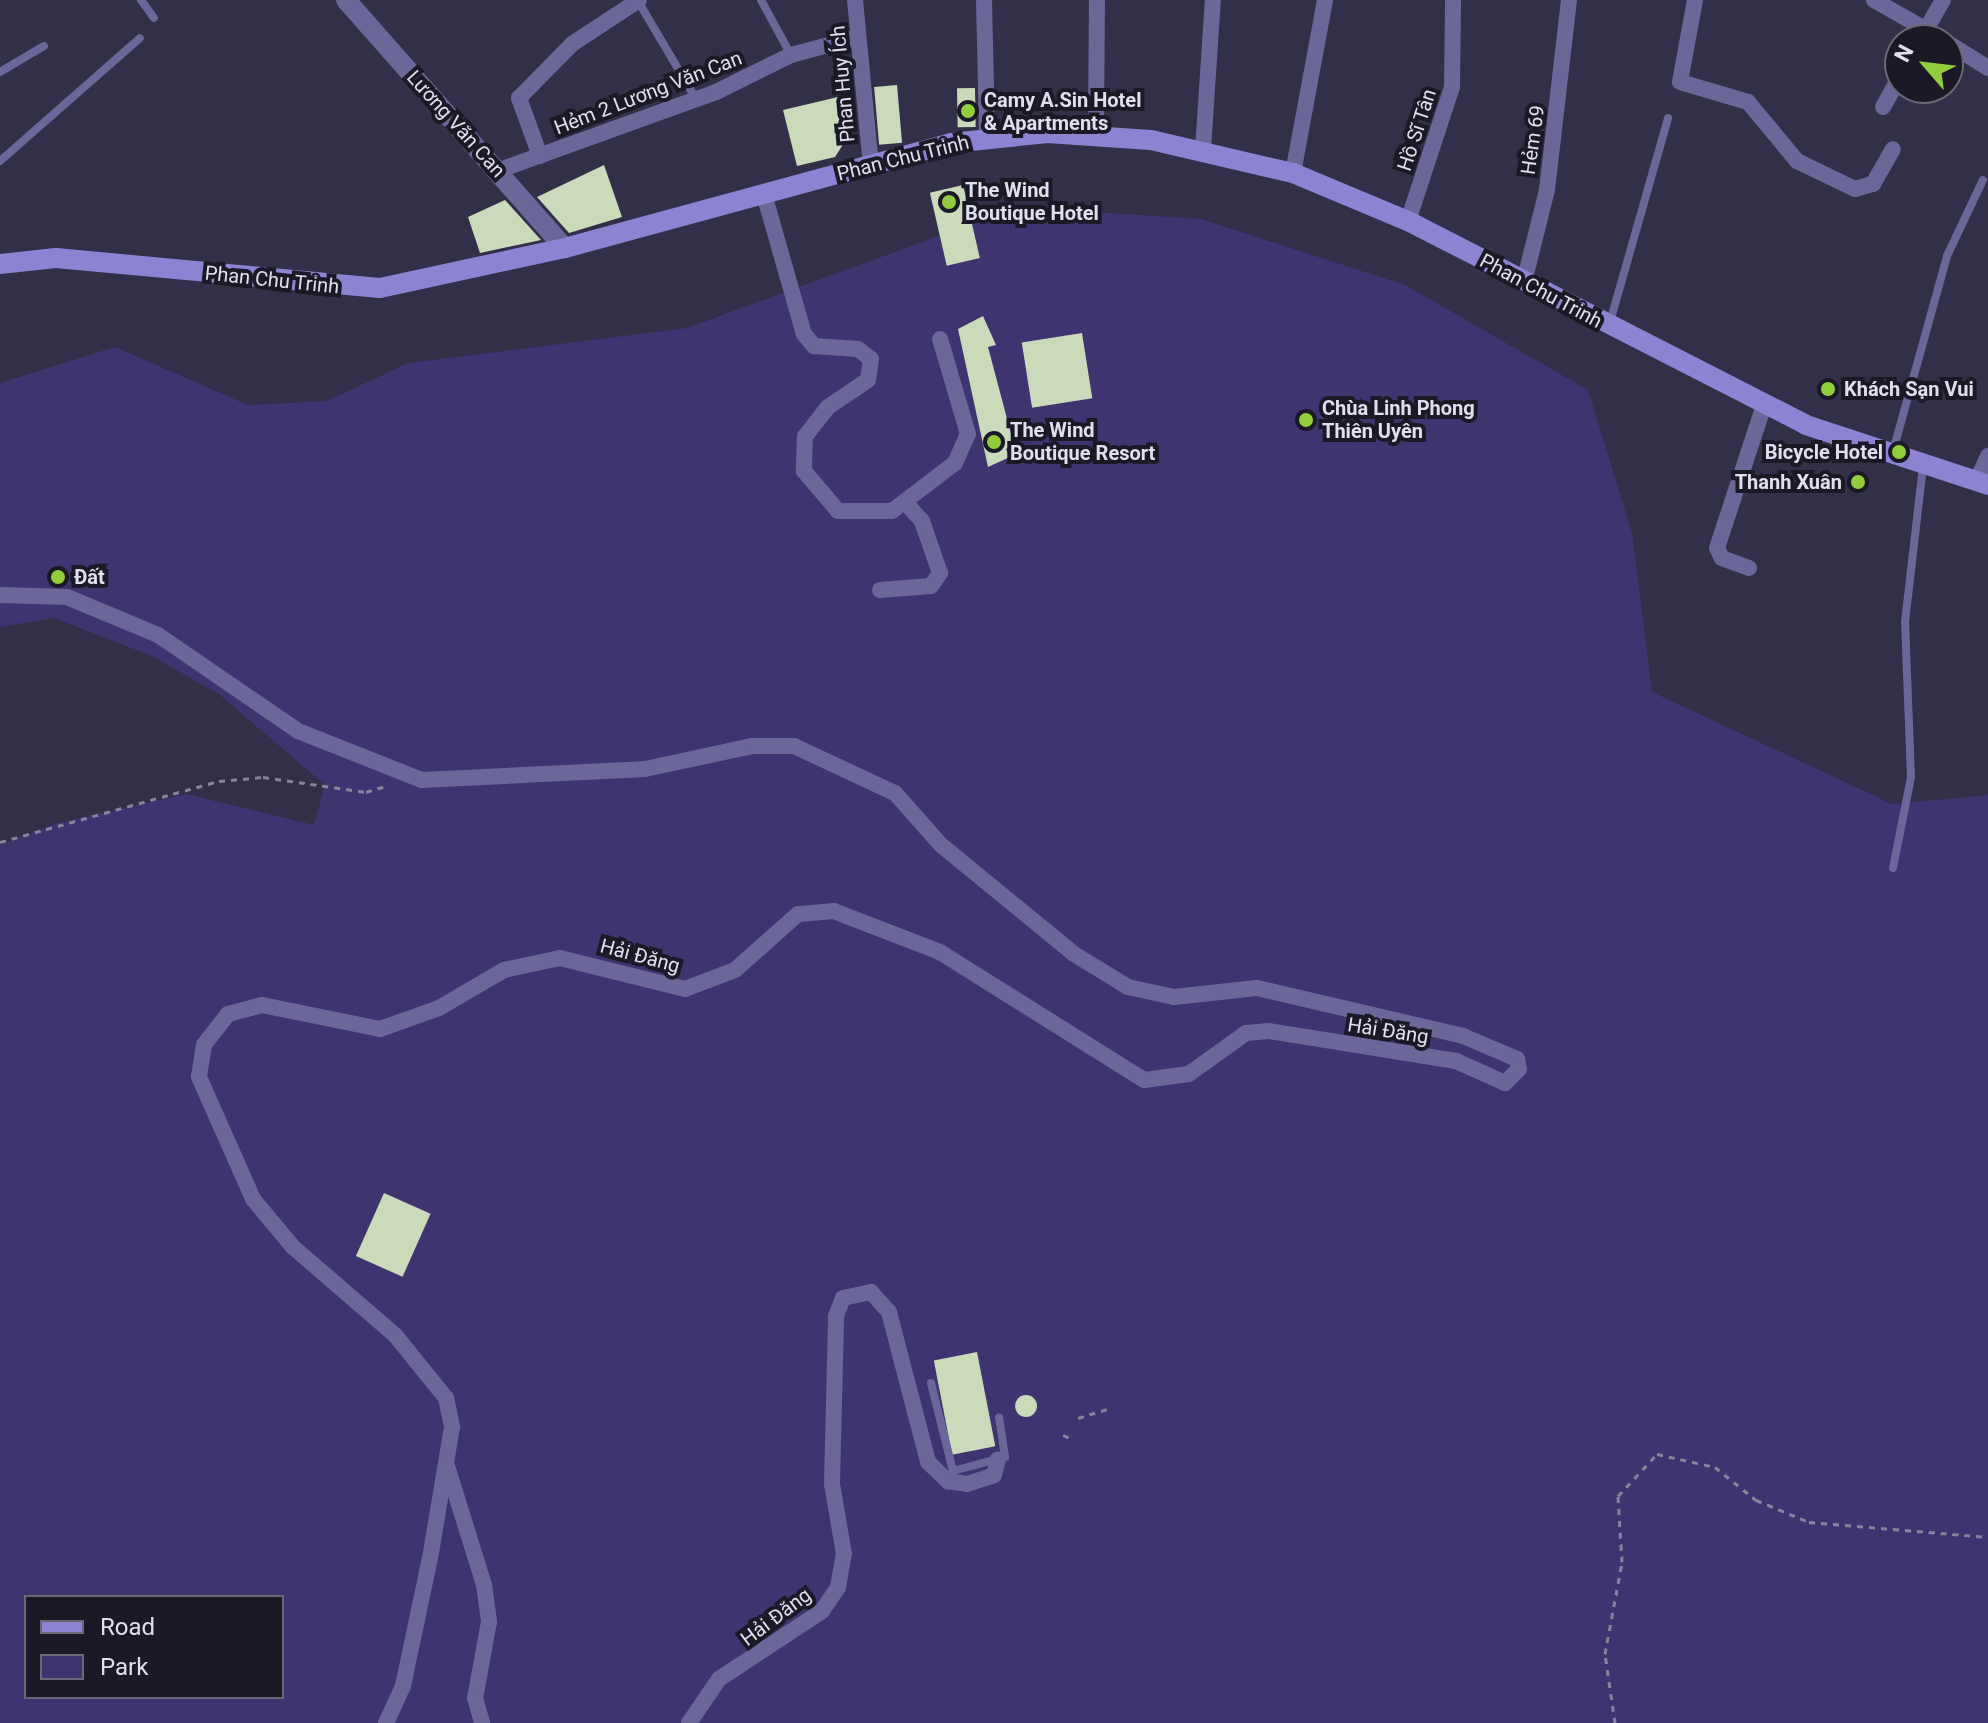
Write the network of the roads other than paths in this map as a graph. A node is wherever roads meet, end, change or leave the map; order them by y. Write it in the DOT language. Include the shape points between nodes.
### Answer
graph roads {
  1 [pos="141,0"];
  2 [pos="346,0"];
  3 [pos="638,0"];
  4 [pos="761,0"];
  5 [pos="855,0"];
  6 [pos="984,0"];
  7 [pos="1097,0"];
  8 [pos="1213,0"];
  9 [pos="1325,0"];
  10 [pos="1453,0"];
  11 [pos="1569,0"];
  12 [pos="1695,0"];
  13 [pos="1874,0"];
  14 [pos="1943,0"];
  15 [pos="154,18"];
  16 [pos="1909,24"];
  17 [pos="1929,24"];
  18 [pos="858,37"];
  19 [pos="140,38"];
  20 [pos="44,46"];
  21 [pos="1964,53"];
  22 [pos="791,55"];
  23 [pos="1988,68"];
  24 [pos="0,72"];
  25 [pos="696,99"];
  26 [pos="1885,104"];
  27 [pos="1883,107"];
  28 [pos="1668,118"];
  29 [pos="1096,135"];
  30 [pos="987,137"];
  31 [pos="1203,149"];
  32 [pos="1893,149"];
  33 [pos="540,156"];
  34 [pos="0,161"];
  35 [pos="871,165"];
  36 [pos="497,171"];
  37 [pos="1293,173"];
  38 [pos="1983,180"];
  39 [pos="764,194"];
  40 [pos="1408,221"];
  41 [pos="565,248"];
  42 [pos="0,264"];
  43 [pos="1524,282"];
  44 [pos="1609,327"];
  45 [pos="940,339"];
  46 [pos="1764,405"];
  47 [pos="1988,456"];
  48 [pos="1891,459"];
  49 [pos="1923,466"];
  50 [pos="1982,483"];
  51 [pos="906,503"];
  52 [pos="1749,568"];
  53 [pos="880,590"];
  54 [pos="0,595"];
  55 [pos="1893,868"];
  56 [pos="931,1383"];
  57 [pos="999,1417"];
  58 [pos="998,1459"];
  59 [pos="447,1465"];
  60 [pos="386,1723"];
  61 [pos="482,1723"];
  62 [pos="689,1723"];
  1 -- 15 [label="lane"];
  2 -- 36 [label="street, Lương Văn Can"];
  3 -- 25 [label="lane"];
  3 -- 33 [label="street" via="572,44 519,98"];
  4 -- 22 [label="lane"];
  5 -- 18 [label="street, Phan Huy Ích"];
  6 -- 30 [label="street"];
  7 -- 29 [label="street"];
  8 -- 31 [label="street"];
  9 -- 37 [label="street"];
  10 -- 40 [label="street, Hồ Sĩ Tân" via="1452,87"];
  11 -- 43 [label="street, Hẻm 69" via="1540,231"];
  12 -- 32 [label="street" via="1680,82 1748,102 1797,161 1855,189 1873,184"];
  13 -- 16 [label="street"];
  14 -- 17 [label="street"];
  18 -- 22 [label="street, Hẻm 2 Lương Văn Can"];
  18 -- 35 [label="street, Phan Huy Ích"];
  19 -- 34 [label="lane"];
  20 -- 24 [label="lane"];
  21 -- 23 [label="street"];
  22 -- 25 [label="street, Hẻm 2 Lương Văn Can"];
  25 -- 33 [label="street, Hẻm 2 Lương Văn Can"];
  26 -- 27 [label="street"];
  28 -- 44 [label="lane"];
  29 -- 30 [label="main road, Phan Chu Trinh"];
  29 -- 31 [label="main road, Phan Chu Trinh"];
  30 -- 35 [label="main road, Phan Chu Trinh"];
  31 -- 37 [label="main road, Phan Chu Trinh"];
  33 -- 36 [label="street, Hẻm 2 Lương Văn Can"];
  35 -- 39 [label="main road, Phan Chu Trinh"];
  36 -- 41 [label="street, Lương Văn Can"];
  37 -- 40 [label="main road, Phan Chu Trinh"];
  38 -- 48 [label="lane" via="1947,256"];
  39 -- 41 [label="main road, Phan Chu Trinh"];
  39 -- 51 [label="street" via="804,334 814,346 858,349 871,359 868,380 828,407 805,436 804,471 838,511 892,511"];
  40 -- 43 [label="main road, Phan Chu Trinh"];
  41 -- 42 [label="main road, Phan Chu Trinh" via="380,288 69,259"];
  43 -- 44 [label="main road, Phan Chu Trinh"];
  44 -- 46 [label="main road, Phan Chu Trinh"];
  45 -- 51 [label="street" via="968,434 955,463"];
  46 -- 48 [label="main road, Phan Chu Trinh"];
  46 -- 52 [label="street" via="1717,548 1722,558"];
  47 -- 50 [label="street"];
  48 -- 49 [label="main road, Phan Chu Trinh"];
  49 -- 50 [label="main road, Phan Chu Trinh"];
  49 -- 55 [label="lane" via="1905,622 1911,777"];
  51 -- 53 [label="street" via="922,521 940,573 931,586"];
  54 -- 59 [label="street, Hải Đăng" via="67,597 158,635 298,731 401,774 442,780 645,769 752,746 794,746 895,793 941,845 1074,954 1128,987 1174,997 1257,988 1463,1036 1503,1050 1519,1069 1505,1083 1456,1061 1269,1031 1246,1033 1189,1074 1144,1080 940,952 834,911 798,914 735,970 685,989 560,958 504,970 439,1008 380,1029 244,1006 215,1025 199,1060 220,1134 264,1214 431,1375 452,1427"];
  56 -- 58 [label="lane" via="953,1471"];
  57 -- 58 [label="lane" via="1005,1457"];
  58 -- 62 [label="street, Hải Đăng" via="994,1475 967,1484 948,1481 928,1462 889,1312 871,1292 843,1298 836,1316 832,1484 844,1554 838,1587 822,1611 719,1679"];
  59 -- 60 [label="street, Hải Đăng" via="415,1640"];
  59 -- 61 [label="street, Hải Đăng" via="484,1585 489,1622 475,1698"];
}
